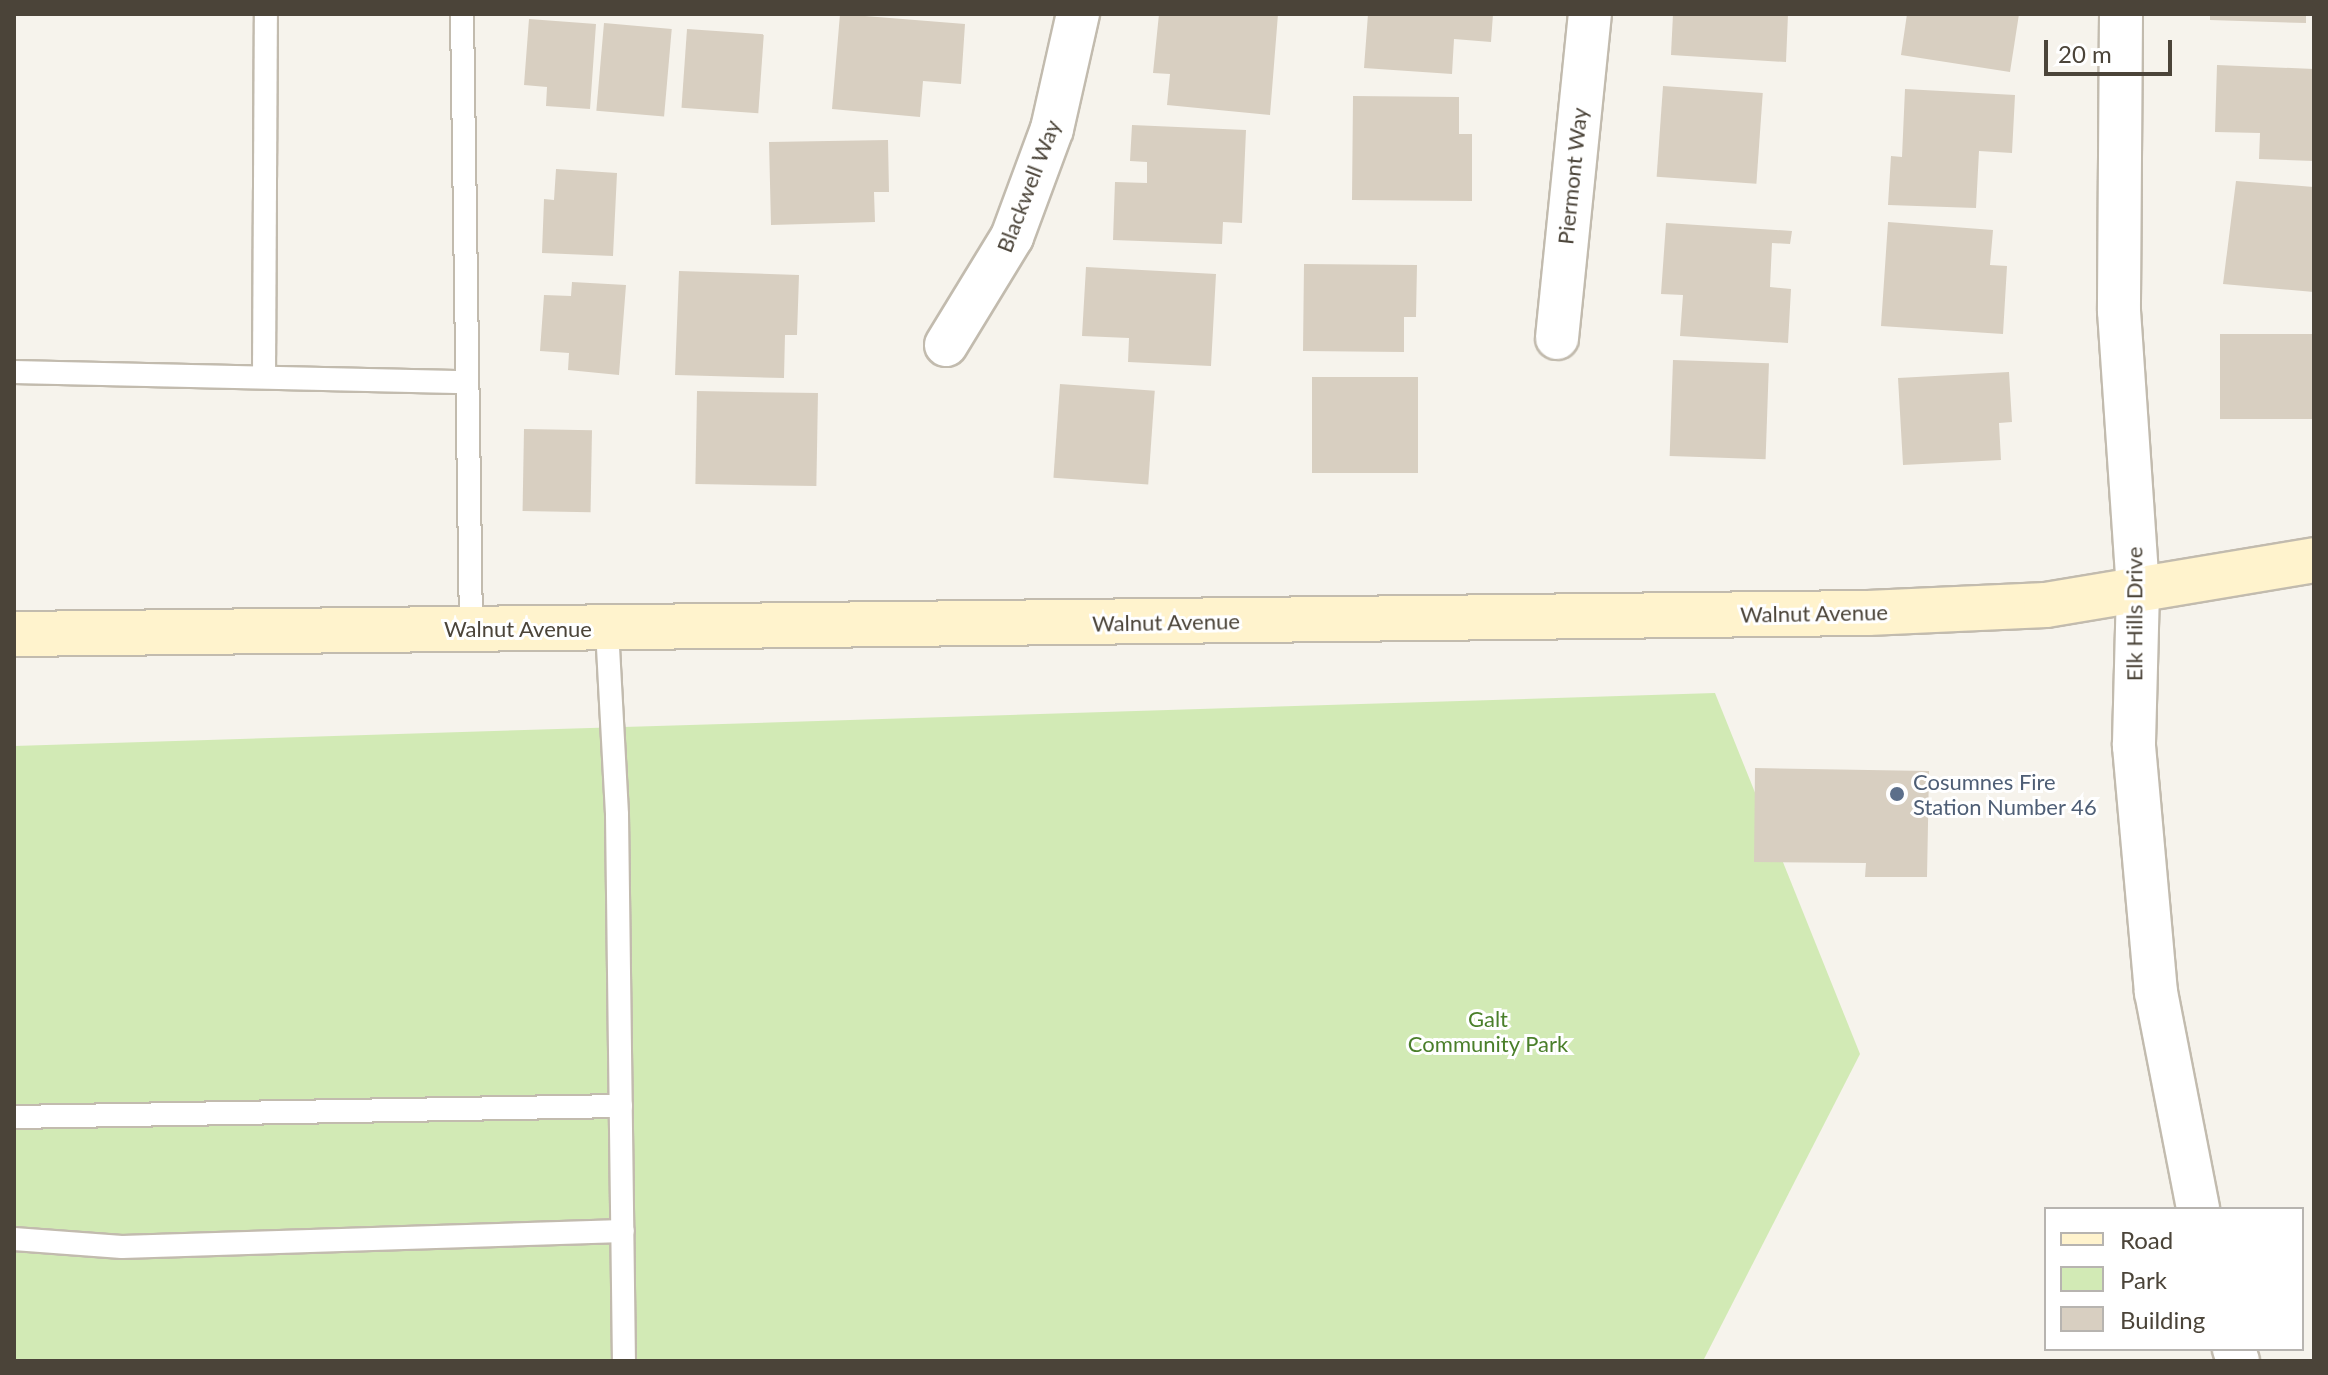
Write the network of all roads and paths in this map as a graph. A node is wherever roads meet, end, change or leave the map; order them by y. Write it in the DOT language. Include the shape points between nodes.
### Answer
graph roads {
  1 [pos="266,14"];
  2 [pos="462,14"];
  3 [pos="1078,14"];
  4 [pos="1590,14"];
  5 [pos="2121,14"];
  6 [pos="1557,338"];
  7 [pos="946,345"];
  8 [pos="14,372"];
  9 [pos="264,375"];
  10 [pos="467,382"];
  11 [pos="2314,560"];
  12 [pos="2138,590"];
  13 [pos="471,629"];
  14 [pos="607,629"];
  15 [pos="14,634"];
  16 [pos="621,1106"];
  17 [pos="14,1117"];
  18 [pos="2198,1207"];
  19 [pos="623,1231"];
  20 [pos="14,1239"];
  21 [pos="624,1361"];
  1 -- 9 [label="lane"];
  2 -- 10 [label="lane"];
  3 -- 7 [label="street, Blackwell Way" via="1052,129 1012,237"];
  4 -- 6 [label="street, Piermont Way"];
  5 -- 12 [label="street, Elk Hills Drive" via="2119,311"];
  8 -- 9 [label="lane"];
  9 -- 10 [label="lane"];
  10 -- 13 [label="lane"];
  11 -- 12 [label="street, Walnut Avenue"];
  12 -- 14 [label="street, Walnut Avenue" via="2046,605 1868,613"];
  12 -- 18 [label="street, Elk Hills Drive" via="2134,746 2156,992"];
  13 -- 14 [label="street, Walnut Avenue"];
  13 -- 15 [label="street, Walnut Avenue"];
  14 -- 16 [label="lane"];
  16 -- 17 [label="lane"];
  16 -- 19 [label="lane"];
  19 -- 20 [label="lane" via="122,1247"];
  19 -- 21 [label="lane"];
}
